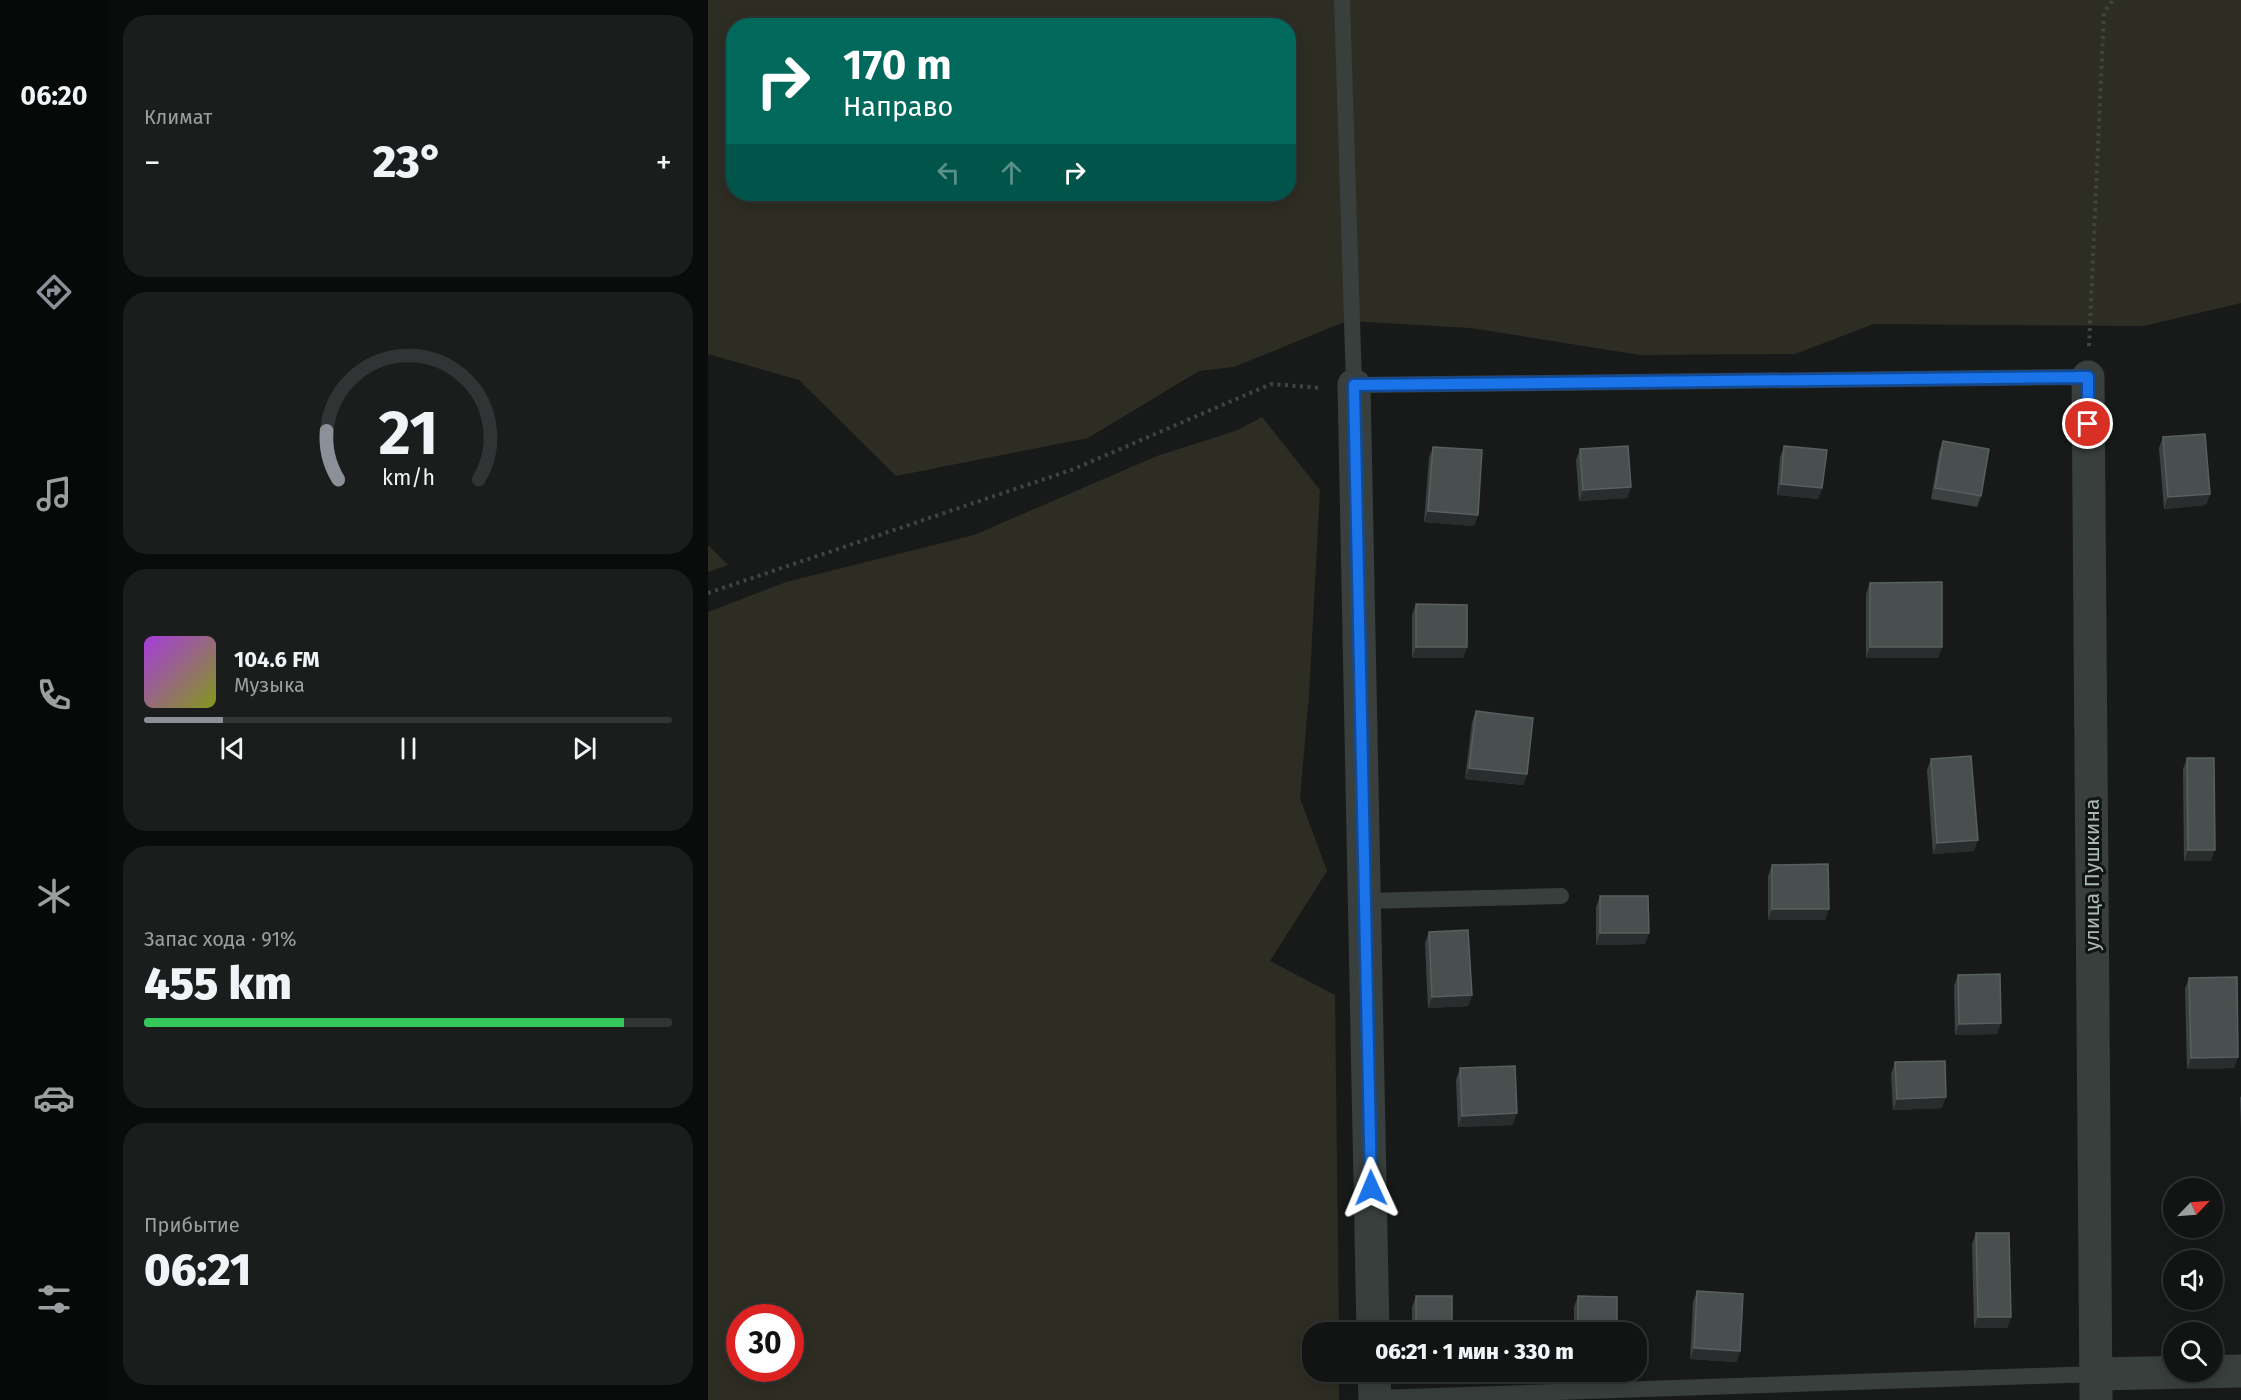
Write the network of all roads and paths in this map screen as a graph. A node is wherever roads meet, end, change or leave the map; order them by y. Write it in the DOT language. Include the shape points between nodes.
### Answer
graph roads {
  1 [pos="1342,0"];
  2 [pos="2113,0"];
  3 [pos="2088,377"];
  4 [pos="1354,385"];
  5 [pos="708,592"];
  6 [pos="1561,896"];
  7 [pos="1365,902"];
  8 [pos="1373,1322"];
  9 [pos="2241,1371"];
  10 [pos="2096,1387"];
  11 [pos="1375,1390"];
  1 -- 4 [label="lane"];
  2 -- 3 [label="path" via="2104,12"];
  3 -- 4 [label="lane"];
  3 -- 10 [label="street, улица Пушкина"];
  4 -- 5 [label="path" via="1340,390 1271,384 1074,469"];
  4 -- 7 [label="street"];
  6 -- 7 [label="lane"];
  7 -- 8 [label="street"];
  9 -- 10 [label="street"];
  10 -- 11 [label="lane"];
}
